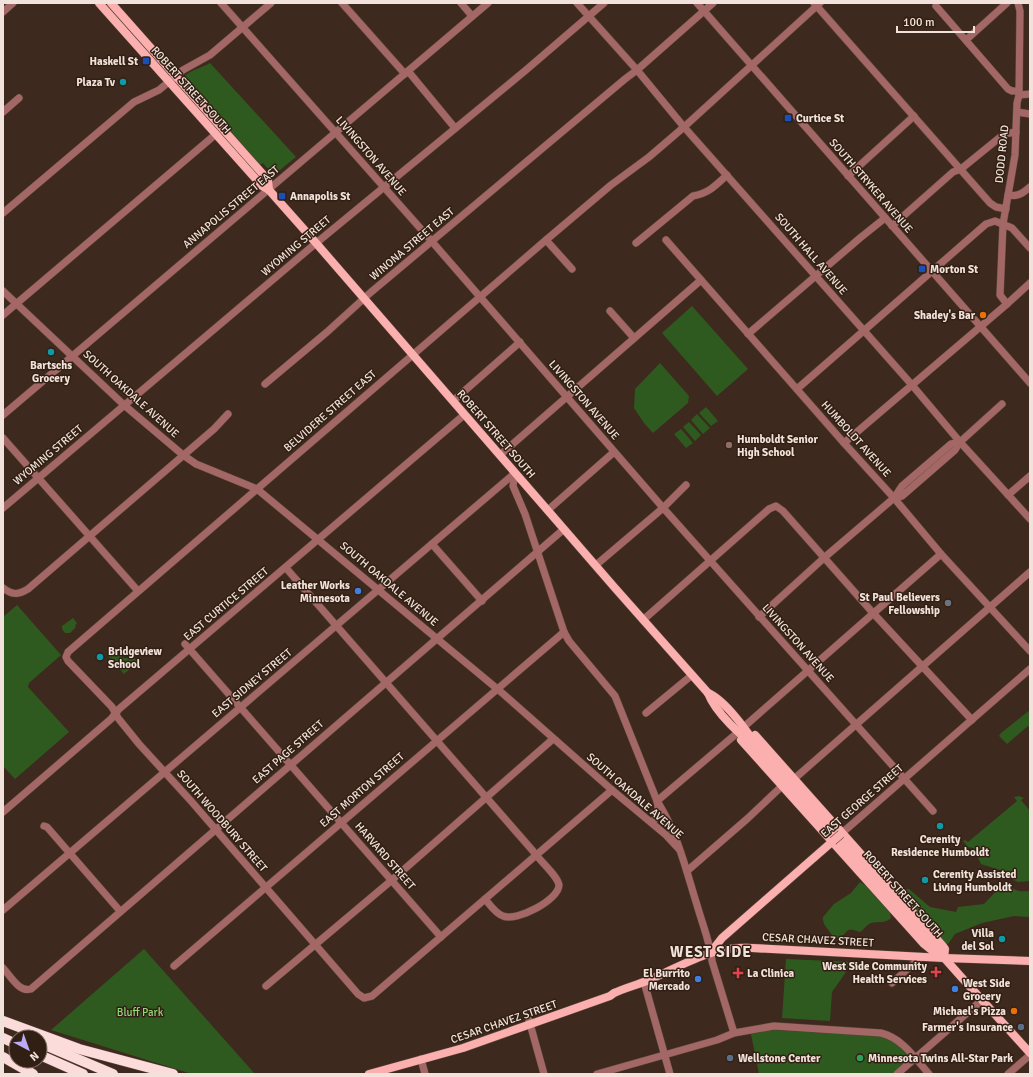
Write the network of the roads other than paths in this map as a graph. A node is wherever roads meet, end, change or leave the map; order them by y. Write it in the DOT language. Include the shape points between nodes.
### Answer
graph roads {
  1 [pos="13,3"];
  2 [pos="99,3"];
  3 [pos="111,3"];
  4 [pos="221,3"];
  5 [pos="271,3"];
  6 [pos="342,3"];
  7 [pos="461,3"];
  8 [pos="488,3"];
  9 [pos="577,3"];
  10 [pos="604,3"];
  11 [pos="697,3"];
  12 [pos="713,3"];
  13 [pos="1007,3"];
  14 [pos="1018,3"];
  15 [pos="817,4"];
  16 [pos="936,6"];
  17 [pos="704,11"];
  18 [pos="3,12"];
  19 [pos="472,16"];
  20 [pos="588,17"];
  21 [pos="242,27"];
  22 [pos="966,40"];
  23 [pos="752,66"];
  24 [pos="637,70"];
  25 [pos="406,72"];
  26 [pos="176,76"];
  27 [pos="169,82"];
  28 [pos="1019,93"];
  29 [pos="1030,94"];
  30 [pos="19,98"];
  31 [pos="3,112"];
  32 [pos="1017,112"];
  33 [pos="1030,114"];
  34 [pos="914,116"];
  35 [pos="684,127"];
  36 [pos="455,128"];
  37 [pos="336,132"];
  38 [pos="1016,132"];
  39 [pos="216,134"];
  40 [pos="961,169"];
  41 [pos="727,175"];
  42 [pos="848,176"];
  43 [pos="384,187"];
  44 [pos="1030,187"];
  45 [pos="269,190"];
  46 [pos="1008,195"];
  47 [pos="1006,209"];
  48 [pos="3,213"];
  49 [pos="885,218"];
  50 [pos="1003,224"];
  51 [pos="892,226"];
  52 [pos="546,240"];
  53 [pos="666,240"];
  54 [pos="432,241"];
  55 [pos="316,243"];
  56 [pos="636,243"];
  57 [pos="1030,248"];
  58 [pos="572,268"];
  59 [pos="933,272"];
  60 [pos="816,276"];
  61 [pos="701,280"];
  62 [pos="1030,283"];
  63 [pos="3,291"];
  64 [pos="480,297"];
  65 [pos="363,299"];
  66 [pos="16,304"];
  67 [pos="1007,304"];
  68 [pos="610,311"];
  69 [pos="3,315"];
  70 [pos="981,326"];
  71 [pos="864,331"];
  72 [pos="748,334"];
  73 [pos="634,338"];
  74 [pos="520,342"];
  75 [pos="413,355"];
  76 [pos="72,356"];
  77 [pos="1029,381"];
  78 [pos="265,384"];
  79 [pos="912,386"];
  80 [pos="797,389"];
  81 [pos="567,397"];
  82 [pos="453,402"];
  83 [pos="1002,404"];
  84 [pos="124,405"];
  85 [pos="228,414"];
  86 [pos="3,415"];
  87 [pos="464,415"];
  88 [pos="3,438"];
  89 [pos="960,442"];
  90 [pos="844,444"];
  91 [pos="614,452"];
  92 [pos="182,455"];
  93 [pos="500,455"];
  94 [pos="515,473"];
  95 [pos="1030,476"];
  96 [pos="38,478"];
  97 [pos="686,485"];
  98 [pos="527,486"];
  99 [pos="257,489"];
  100 [pos="1008,495"];
  101 [pos="519,497"];
  102 [pos="894,498"];
  103 [pos="3,508"];
  104 [pos="663,508"];
  105 [pos="548,510"];
  106 [pos="1030,519"];
  107 [pos="564,529"];
  108 [pos="90,535"];
  109 [pos="319,540"];
  110 [pos="432,544"];
  111 [pos="537,552"];
  112 [pos="941,554"];
  113 [pos="825,557"];
  114 [pos="711,562"];
  115 [pos="596,565"];
  116 [pos="286,568"];
  117 [pos="1030,572"];
  118 [pos="3,588"];
  119 [pos="378,590"];
  120 [pos="138,591"];
  121 [pos="482,601"];
  122 [pos="990,607"];
  123 [pos="873,613"];
  124 [pos="759,617"];
  125 [pos="644,620"];
  126 [pos="336,626"];
  127 [pos="564,632"];
  128 [pos="438,639"];
  129 [pos="188,646"];
  130 [pos="1030,651"];
  131 [pos="66,657"];
  132 [pos="923,666"];
  133 [pos="1030,669"];
  134 [pos="808,670"];
  135 [pos="692,675"];
  136 [pos="386,682"];
  137 [pos="498,688"];
  138 [pos="240,707"];
  139 [pos="116,713"];
  140 [pos="646,713"];
  141 [pos="732,720"];
  142 [pos="972,720"];
  143 [pos="856,724"];
  144 [pos="746,725"];
  145 [pos="736,734"];
  146 [pos="554,739"];
  147 [pos="436,741"];
  148 [pos="291,765"];
  149 [pos="165,772"];
  150 [pos="904,778"];
  151 [pos="794,779"];
  152 [pos="782,786"];
  153 [pos="612,790"];
  154 [pos="486,798"];
  155 [pos="657,801"];
  156 [pos="932,811"];
  157 [pos="3,812"];
  158 [pos="341,823"];
  159 [pos="652,823"];
  160 [pos="44,826"];
  161 [pos="215,830"];
  162 [pos="842,834"];
  163 [pos="833,841"];
  164 [pos="679,849"];
  165 [pos="70,853"];
  166 [pos="536,856"];
  167 [pos="687,872"];
  168 [pos="392,880"];
  169 [pos="265,887"];
  170 [pos="485,899"];
  171 [pos="3,910"];
  172 [pos="120,911"];
  173 [pos="730,930"];
  174 [pos="441,937"];
  175 [pos="314,945"];
  176 [pos="739,948"];
  177 [pos="711,952"];
  178 [pos="921,957"];
  179 [pos="944,958"];
  180 [pos="1030,961"];
  181 [pos="174,966"];
  182 [pos="3,968"];
  183 [pos="644,982"];
  184 [pos="892,983"];
  185 [pos="266,986"];
  186 [pos="982,1000"];
  187 [pos="3,1021"];
  188 [pos="530,1022"];
  189 [pos="734,1033"];
  190 [pos="48,1046"];
  191 [pos="1030,1054"];
  192 [pos="665,1055"];
  193 [pos="3,1057"];
  194 [pos="916,1058"];
  195 [pos="48,1059"];
  196 [pos="421,1059"];
  197 [pos="33,1074"];
  198 [pos="83,1074"];
  199 [pos="113,1074"];
  200 [pos="173,1074"];
  201 [pos="369,1074"];
  202 [pos="425,1074"];
  203 [pos="544,1074"];
  204 [pos="597,1074"];
  205 [pos="670,1074"];
  206 [pos="897,1074"];
  207 [pos="929,1074"];
  208 [pos="1008,1074"];
  1 -- 18 [label="street"];
  2 -- 27 [label="main road, ROBERT STREET SOUTH"];
  3 -- 26 [label="main road, ROBERT STREET SOUTH"];
  4 -- 21 [label="street, LIVINGSTON AVENUE"];
  5 -- 21 [label="street"];
  6 -- 25 [label="street"];
  7 -- 19 [label="street"];
  8 -- 19 [label="street, ANNAPOLIS STREET EAST"];
  9 -- 20 [label="street, SOUTH HALL AVENUE"];
  10 -- 20 [label="street, WYOMING STREET"];
  11 -- 17 [label="street, SOUTH STRYKER AVENUE"];
  12 -- 17 [label="street, WINONA STREET EAST"];
  13 -- 22 [label="street"];
  14 -- 28 [label="street, DODD ROAD"];
  15 -- 23 [label="street, BELVIDERE STREET EAST"];
  15 -- 34 [label="street"];
  16 -- 22 [label="street"];
  17 -- 23 [label="street, SOUTH STRYKER AVENUE"];
  17 -- 24 [label="street, WINONA STREET EAST"];
  19 -- 25 [label="street, ANNAPOLIS STREET EAST"];
  20 -- 24 [label="street, SOUTH HALL AVENUE"];
  20 -- 36 [label="street, WYOMING STREET"];
  21 -- 26 [label="street" via="210,55"];
  21 -- 37 [label="street, LIVINGSTON AVENUE"];
  22 -- 28 [label="street" via="1008,89"];
  23 -- 35 [label="street, BELVIDERE STREET EAST"];
  23 -- 42 [label="street, SOUTH STRYKER AVENUE"];
  24 -- 35 [label="street, SOUTH HALL AVENUE"];
  24 -- 54 [label="street, WINONA STREET EAST"];
  25 -- 36 [label="street"];
  25 -- 37 [label="street, ANNAPOLIS STREET EAST"];
  26 -- 27 [label="street"];
  26 -- 45 [label="main road, ROBERT STREET SOUTH" via="268,180"];
  27 -- 39 [label="main road, ROBERT STREET SOUTH"];
  27 -- 48 [label="street" via="134,102"];
  28 -- 29 [label="street"];
  28 -- 32 [label="street, DODD ROAD"];
  30 -- 31 [label="street"];
  32 -- 33 [label="street"];
  32 -- 38 [label="street, DODD ROAD"];
  34 -- 40 [label="street"];
  34 -- 42 [label="street"];
  35 -- 41 [label="street, SOUTH HALL AVENUE"];
  35 -- 52 [label="street, BELVIDERE STREET EAST"];
  36 -- 43 [label="street, WYOMING STREET"];
  37 -- 43 [label="street, LIVINGSTON AVENUE"];
  37 -- 45 [label="street, ANNAPOLIS STREET EAST"];
  38 -- 40 [label="street" via="1004,134"];
  38 -- 46 [label="street, DODD ROAD"];
  39 -- 45 [label="main road, ROBERT STREET SOUTH" via="262,186"];
  39 -- 66 [label="street"];
  40 -- 47 [label="street" via="990,203"];
  40 -- 51 [label="street" via="953,172"];
  41 -- 56 [label="street" via="709,191 693,196"];
  41 -- 60 [label="street, SOUTH HALL AVENUE"];
  42 -- 49 [label="street, SOUTH STRYKER AVENUE"];
  43 -- 54 [label="street, LIVINGSTON AVENUE"];
  43 -- 55 [label="street, WYOMING STREET"];
  44 -- 46 [label="street" via="1022,194"];
  45 -- 55 [label="main road, ROBERT STREET SOUTH"];
  45 -- 76 [label="street, ANNAPOLIS STREET EAST"];
  46 -- 47 [label="street, DODD ROAD"];
  47 -- 50 [label="street, DODD ROAD"];
  49 -- 51 [label="street, SOUTH STRYKER AVENUE"];
  49 -- 60 [label="street"];
  50 -- 57 [label="street" via="1012,228"];
  50 -- 59 [label="street" via="986,224"];
  50 -- 67 [label="street, DODD ROAD" via="1000,295"];
  51 -- 59 [label="street, SOUTH STRYKER AVENUE"];
  52 -- 58 [label="street"];
  52 -- 64 [label="street, BELVIDERE STREET EAST"];
  53 -- 61 [label="street, HUMBOLDT AVENUE"];
  54 -- 64 [label="street, LIVINGSTON AVENUE"];
  54 -- 65 [label="street, WINONA STREET EAST"];
  55 -- 65 [label="main road, ROBERT STREET SOUTH"];
  55 -- 84 [label="street, WYOMING STREET"];
  59 -- 70 [label="street, SOUTH STRYKER AVENUE"];
  59 -- 71 [label="street"];
  60 -- 71 [label="street, SOUTH HALL AVENUE"];
  60 -- 72 [label="street"];
  61 -- 72 [label="street, HUMBOLDT AVENUE"];
  61 -- 73 [label="street"];
  62 -- 67 [label="street"];
  63 -- 66 [label="street, SOUTH OAKDALE AVENUE"];
  64 -- 74 [label="street, LIVINGSTON AVENUE"];
  64 -- 75 [label="street, BELVIDERE STREET EAST"];
  65 -- 75 [label="main road, ROBERT STREET SOUTH"];
  65 -- 78 [label="street, WINONA STREET EAST"];
  66 -- 69 [label="street"];
  66 -- 76 [label="street, SOUTH OAKDALE AVENUE"];
  67 -- 70 [label="street"];
  68 -- 73 [label="street"];
  70 -- 77 [label="street, SOUTH STRYKER AVENUE"];
  70 -- 79 [label="street"];
  71 -- 79 [label="street, SOUTH HALL AVENUE"];
  71 -- 80 [label="street"];
  72 -- 80 [label="street, HUMBOLDT AVENUE"];
  73 -- 81 [label="street"];
  74 -- 81 [label="street, LIVINGSTON AVENUE"];
  74 -- 82 [label="street"];
  75 -- 82 [label="main road, ROBERT STREET SOUTH"];
  75 -- 99 [label="street, BELVIDERE STREET EAST"];
  76 -- 84 [label="street, SOUTH OAKDALE AVENUE"];
  76 -- 86 [label="street, ANNAPOLIS STREET EAST"];
  79 -- 89 [label="street, SOUTH HALL AVENUE"];
  79 -- 90 [label="street"];
  80 -- 90 [label="street, HUMBOLDT AVENUE"];
  81 -- 91 [label="street, LIVINGSTON AVENUE"];
  81 -- 93 [label="street"];
  82 -- 87 [label="main road, ROBERT STREET SOUTH"];
  83 -- 89 [label="street"];
  84 -- 92 [label="street, SOUTH OAKDALE AVENUE"];
  84 -- 96 [label="street, WYOMING STREET"];
  85 -- 92 [label="street"];
  87 -- 93 [label="main road, ROBERT STREET SOUTH"];
  87 -- 109 [label="street, EAST CURTICE STREET"];
  88 -- 96 [label="street"];
  89 -- 100 [label="street, SOUTH HALL AVENUE"];
  89 -- 102 [label="street" via="955,450 902,496"];
  90 -- 102 [label="street, HUMBOLDT AVENUE"];
  91 -- 104 [label="street, LIVINGSTON AVENUE"];
  91 -- 105 [label="street"];
  92 -- 99 [label="street, SOUTH OAKDALE AVENUE" via="196,464"];
  92 -- 108 [label="street"];
  93 -- 94 [label="main road, ROBERT STREET SOUTH"];
  94 -- 98 [label="main road, ROBERT STREET SOUTH"];
  94 -- 101 [label="street" via="512,486"];
  94 -- 110 [label="street, EAST SIDNEY STREET"];
  95 -- 100 [label="street"];
  96 -- 103 [label="street, WYOMING STREET"];
  96 -- 108 [label="street"];
  97 -- 104 [label="street"];
  98 -- 101 [label="street"];
  98 -- 105 [label="main road, ROBERT STREET SOUTH"];
  99 -- 109 [label="street, SOUTH OAKDALE AVENUE"];
  99 -- 120 [label="street, BELVIDERE STREET EAST"];
  100 -- 106 [label="street, SOUTH HALL AVENUE"];
  101 -- 111 [label="street"];
  102 -- 112 [label="street, HUMBOLDT AVENUE"];
  102 -- 113 [label="street"];
  104 -- 114 [label="street, LIVINGSTON AVENUE"];
  104 -- 115 [label="street"];
  105 -- 107 [label="main road, ROBERT STREET SOUTH"];
  107 -- 111 [label="street, EAST PAGE STREET"];
  107 -- 115 [label="main road, ROBERT STREET SOUTH"];
  108 -- 118 [label="street" via="20,594 13,594"];
  108 -- 120 [label="street"];
  109 -- 116 [label="street, EAST CURTICE STREET"];
  109 -- 119 [label="street, SOUTH OAKDALE AVENUE"];
  110 -- 119 [label="street, EAST SIDNEY STREET"];
  110 -- 121 [label="street"];
  111 -- 121 [label="street, EAST PAGE STREET"];
  111 -- 127 [label="street"];
  112 -- 122 [label="street, HUMBOLDT AVENUE"];
  112 -- 123 [label="street"];
  113 -- 114 [label="street" via="776,506 769,509"];
  113 -- 123 [label="street"];
  113 -- 124 [label="street"];
  114 -- 124 [label="street, LIVINGSTON AVENUE"];
  114 -- 125 [label="street"];
  115 -- 125 [label="main road, ROBERT STREET SOUTH"];
  116 -- 126 [label="street"];
  116 -- 129 [label="street, EAST CURTICE STREET"];
  117 -- 122 [label="street"];
  119 -- 126 [label="street, EAST SIDNEY STREET"];
  119 -- 128 [label="street, SOUTH OAKDALE AVENUE"];
  120 -- 131 [label="street, BELVIDERE STREET EAST" via="68,652"];
  121 -- 128 [label="street, EAST PAGE STREET"];
  122 -- 130 [label="street, HUMBOLDT AVENUE"];
  122 -- 132 [label="street"];
  123 -- 132 [label="street"];
  123 -- 134 [label="street"];
  124 -- 134 [label="street, LIVINGSTON AVENUE"];
  125 -- 135 [label="main road, ROBERT STREET SOUTH"];
  126 -- 136 [label="street"];
  126 -- 138 [label="street, EAST SIDNEY STREET"];
  127 -- 137 [label="street, EAST MORTON STREET"];
  127 -- 155 [label="street" via="615,696"];
  128 -- 136 [label="street, EAST PAGE STREET"];
  128 -- 137 [label="street, SOUTH OAKDALE AVENUE"];
  129 -- 138 [label="street, HARVARD STREET"];
  129 -- 139 [label="street, EAST CURTICE STREET"];
  131 -- 139 [label="street, SOUTH WOODBURY STREET"];
  132 -- 142 [label="street"];
  132 -- 143 [label="street"];
  133 -- 142 [label="street, EAST GEORGE STREET"];
  134 -- 143 [label="street, LIVINGSTON AVENUE"];
  134 -- 144 [label="street"];
  135 -- 140 [label="street"];
  135 -- 141 [label="main road, ROBERT STREET SOUTH" via="708,692 713,703"];
  136 -- 147 [label="street"];
  136 -- 148 [label="street, EAST PAGE STREET"];
  137 -- 146 [label="street, SOUTH OAKDALE AVENUE"];
  137 -- 147 [label="street, EAST MORTON STREET"];
  138 -- 148 [label="street, HARVARD STREET"];
  138 -- 149 [label="street, EAST SIDNEY STREET"];
  139 -- 149 [label="street, SOUTH WOODBURY STREET"];
  139 -- 157 [label="street, EAST CURTICE STREET"];
  141 -- 144 [label="main road"];
  141 -- 145 [label="main road"];
  141 -- 179 [label="main road, ROBERT STREET SOUTH" via="747,740 759,750"];
  142 -- 150 [label="street, EAST GEORGE STREET"];
  143 -- 150 [label="street, LIVINGSTON AVENUE"];
  143 -- 151 [label="street"];
  144 -- 151 [label="main road"];
  145 -- 152 [label="main road"];
  145 -- 155 [label="street"];
  146 -- 153 [label="street, SOUTH OAKDALE AVENUE"];
  146 -- 154 [label="street"];
  147 -- 154 [label="street"];
  147 -- 158 [label="street, EAST MORTON STREET"];
  148 -- 158 [label="street, HARVARD STREET"];
  148 -- 161 [label="street, EAST PAGE STREET"];
  149 -- 161 [label="street, SOUTH WOODBURY STREET"];
  149 -- 165 [label="street, EAST SIDNEY STREET"];
  150 -- 156 [label="street, LIVINGSTON AVENUE"];
  150 -- 162 [label="street, EAST GEORGE STREET"];
  151 -- 162 [label="main road"];
  152 -- 163 [label="main road"];
  152 -- 167 [label="street"];
  153 -- 159 [label="street, SOUTH OAKDALE AVENUE"];
  153 -- 166 [label="street"];
  154 -- 166 [label="street"];
  154 -- 168 [label="street"];
  155 -- 159 [label="street" via="658,813"];
  155 -- 164 [label="street" via="674,832"];
  158 -- 168 [label="street, HARVARD STREET"];
  158 -- 169 [label="street, EAST MORTON STREET"];
  159 -- 164 [label="street, SOUTH OAKDALE AVENUE"];
  160 -- 165 [label="street"];
  161 -- 169 [label="street, SOUTH WOODBURY STREET"];
  161 -- 172 [label="street, EAST PAGE STREET"];
  162 -- 163 [label="main road, EAST GEORGE STREET, bridge"];
  162 -- 179 [label="main road" via="942,945 945,949"];
  163 -- 173 [label="main road, EAST GEORGE STREET"];
  163 -- 179 [label="main road" via="927,947"];
  164 -- 167 [label="street"];
  165 -- 171 [label="street, EAST SIDNEY STREET"];
  165 -- 172 [label="street"];
  166 -- 170 [label="street"];
  166 -- 170 [label="street" via="558,882 554,896 528,913 508,917 499,914"];
  167 -- 177 [label="street"];
  168 -- 174 [label="street, HARVARD STREET"];
  168 -- 175 [label="street"];
  169 -- 175 [label="street, SOUTH WOODBURY STREET"];
  169 -- 181 [label="street, EAST MORTON STREET"];
  170 -- 174 [label="street"];
  172 -- 182 [label="street, EAST PAGE STREET" via="31,989 21,988"];
  173 -- 176 [label="main road" via="728,939"];
  173 -- 177 [label="main road, EAST GEORGE STREET"];
  174 -- 175 [label="street, SOUTH WOODBURY STREET" via="372,996 364,998"];
  175 -- 185 [label="street"];
  176 -- 177 [label="main road, CESAR CHAVEZ STREET"];
  176 -- 178 [label="main road, CESAR CHAVEZ STREET"];
  177 -- 183 [label="main road, CESAR CHAVEZ STREET"];
  177 -- 189 [label="street"];
  178 -- 179 [label="main road, CESAR CHAVEZ STREET"];
  178 -- 184 [label="street"];
  179 -- 180 [label="main road, CESAR CHAVEZ STREET"];
  179 -- 186 [label="main road, ROBERT STREET SOUTH"];
  183 -- 188 [label="main road, CESAR CHAVEZ STREET"];
  183 -- 192 [label="street"];
  186 -- 191 [label="main road, ROBERT STREET SOUTH"];
  186 -- 194 [label="street"];
  187 -- 200 [label="highway" via="79,1049"];
  188 -- 196 [label="main road, CESAR CHAVEZ STREET" via="463,1048"];
  188 -- 203 [label="street"];
  189 -- 192 [label="street"];
  189 -- 194 [label="street" via="774,1026 881,1033 894,1038"];
  190 -- 199 [label="highway"];
  191 -- 208 [label="street"];
  192 -- 204 [label="street"];
  192 -- 205 [label="street"];
  193 -- 197 [label="highway"];
  194 -- 206 [label="street"];
  194 -- 207 [label="street"];
  195 -- 198 [label="highway"];
  196 -- 201 [label="main road, CESAR CHAVEZ STREET"];
  196 -- 202 [label="street"];
}
